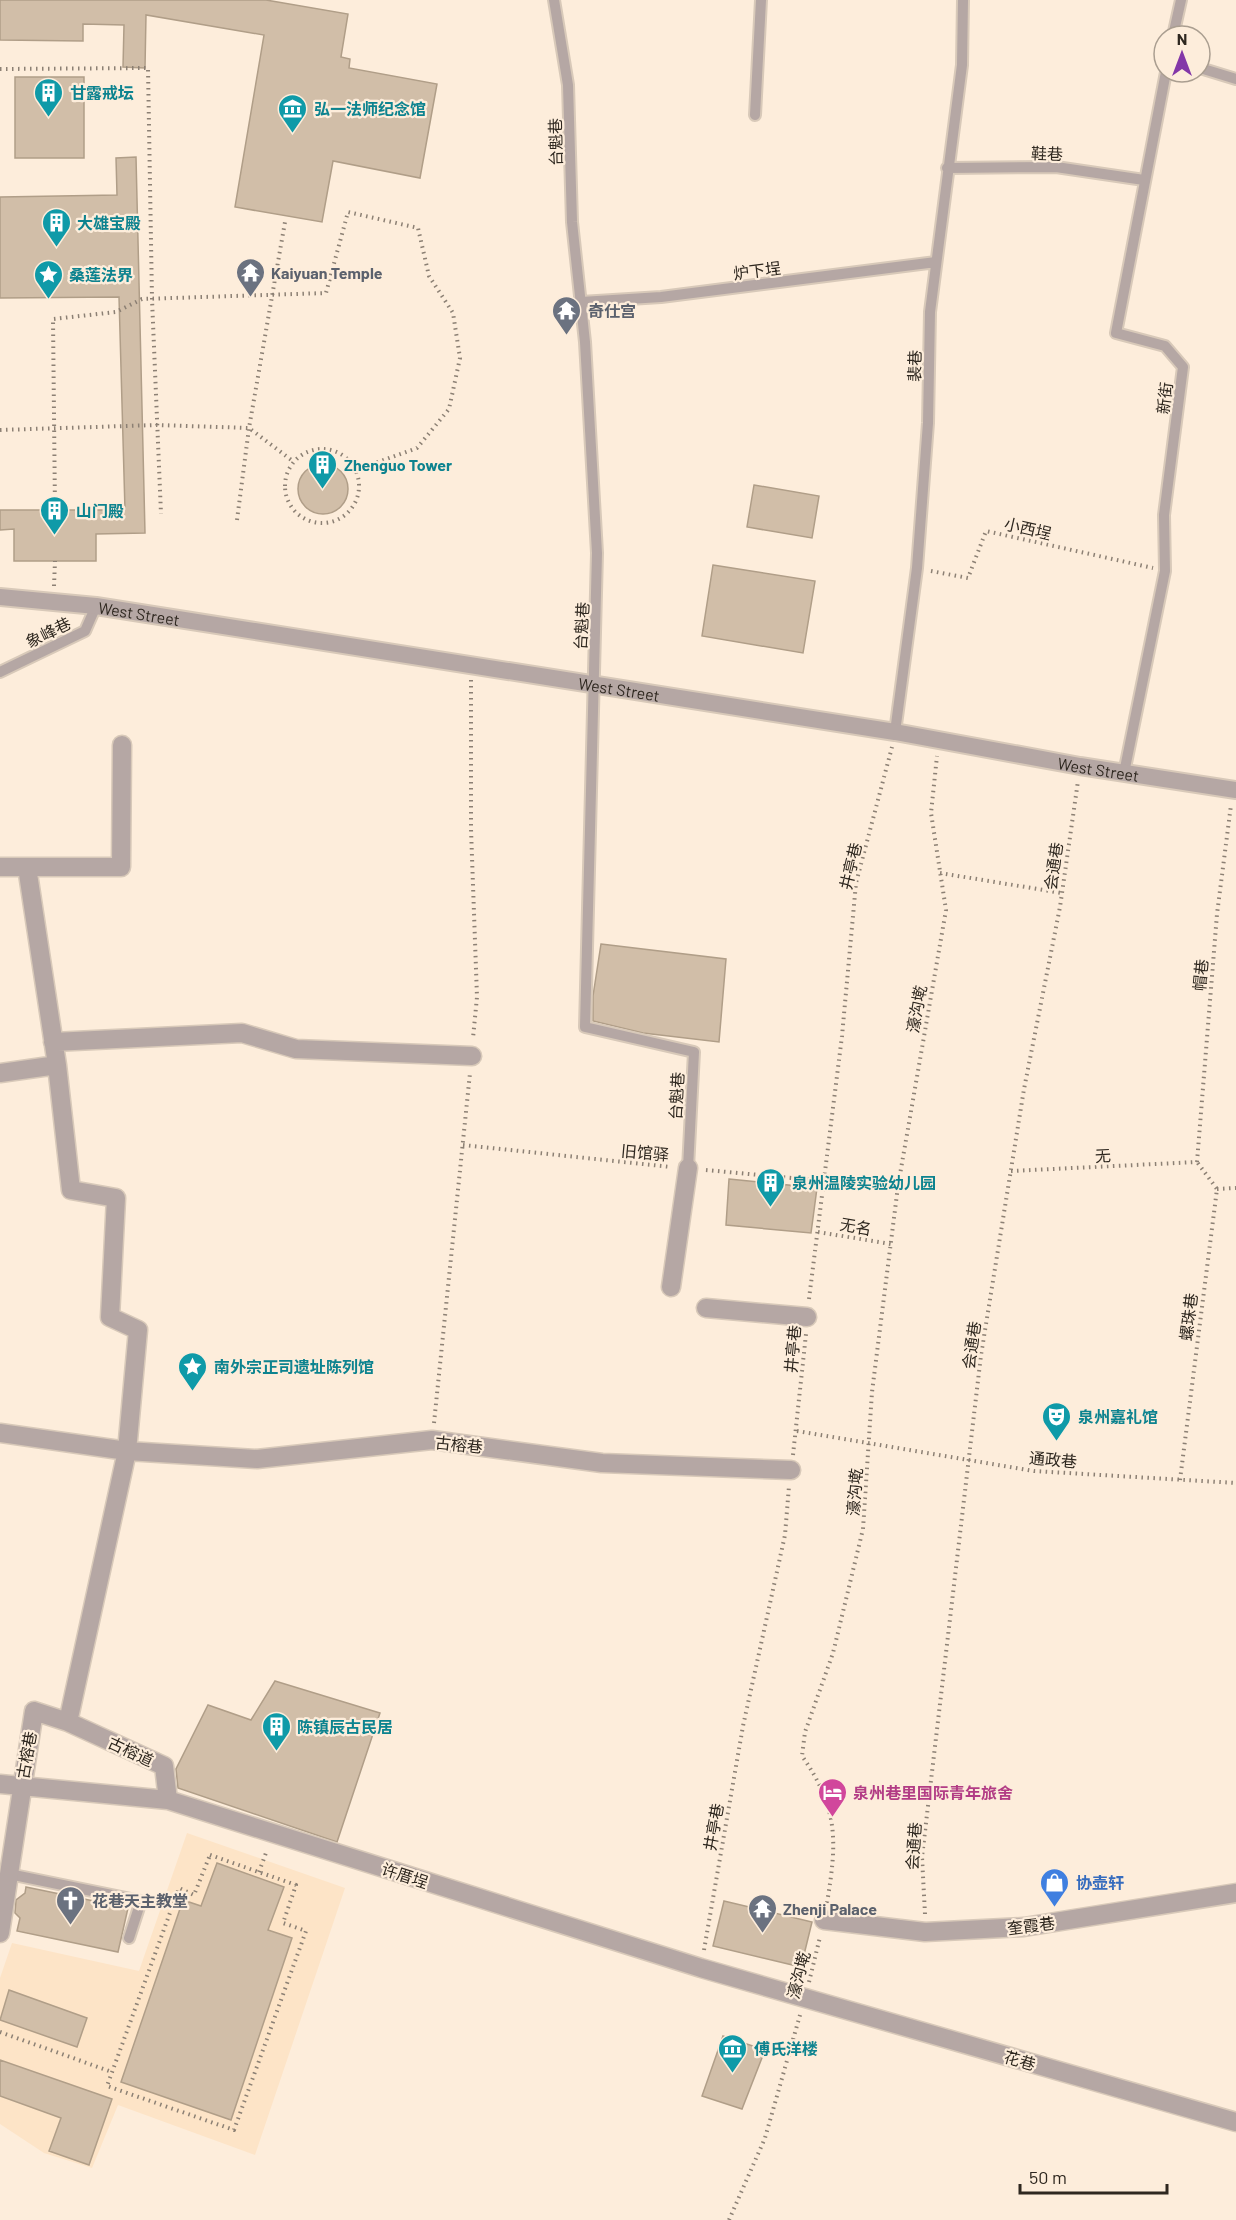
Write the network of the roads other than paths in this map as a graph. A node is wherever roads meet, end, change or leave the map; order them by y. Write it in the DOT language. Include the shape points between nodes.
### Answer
graph roads {
  1 [pos="554,0"];
  2 [pos="761,0"];
  3 [pos="963,0"];
  4 [pos="1180,0"];
  5 [pos="1175,24"];
  6 [pos="1212,72"];
  7 [pos="1236,79"];
  8 [pos="1164,84"];
  9 [pos="755,115"];
  10 [pos="947,168"];
  11 [pos="1144,180"];
  12 [pos="936,262"];
  13 [pos="580,302"];
  14 [pos="0,597"];
  15 [pos="96,606"];
  16 [pos="0,672"];
  17 [pos="593,684"];
  18 [pos="895,732"];
  19 [pos="122,745"];
  20 [pos="1124,773"];
  21 [pos="1235,790"];
  22 [pos="0,867"];
  23 [pos="27,867"];
  24 [pos="53,1042"];
  25 [pos="472,1056"];
  26 [pos="57,1065"];
  27 [pos="0,1073"];
  28 [pos="688,1168"];
  29 [pos="671,1287"];
  30 [pos="706,1308"];
  31 [pos="807,1317"];
  32 [pos="0,1433"];
  33 [pos="127,1451"];
  34 [pos="791,1470"];
  35 [pos="68,1722"];
  36 [pos="0,1784"];
  37 [pos="21,1787"];
  38 [pos="168,1800"];
  39 [pos="9,1874"];
  40 [pos="1236,1893"];
  41 [pos="824,1920"];
  42 [pos="0,1933"];
  43 [pos="129,1938"];
  44 [pos="804,1999"];
  45 [pos="1236,2122"];
  1 -- 13 [label="lane, 台魁巷" via="568,85 572,222"];
  2 -- 9 [label="lane"];
  3 -- 10 [label="lane, 裴巷" via="962,65"];
  4 -- 5 [label="lane"];
  6 -- 7 [label="lane"];
  8 -- 11 [label="lane, 新街"];
  10 -- 11 [label="lane, 鞋巷" via="1056,167"];
  10 -- 12 [label="lane, 裴巷"];
  11 -- 20 [label="lane, 新街" via="1116,333 1165,346 1183,367 1164,515 1165,571"];
  12 -- 13 [label="lane, 炉下埕" via="661,297"];
  12 -- 18 [label="lane, 裴巷" via="917,568"];
  13 -- 17 [label="lane, 台魁巷" via="597,553"];
  14 -- 15 [label="street, West Street"];
  15 -- 16 [label="lane, 象峰巷" via="85,631"];
  15 -- 17 [label="street, West Street"];
  17 -- 18 [label="street, West Street"];
  17 -- 28 [label="lane, 台魁巷" via="585,1027 694,1052"];
  18 -- 20 [label="street, West Street"];
  19 -- 23 [label="street" via="121,867"];
  20 -- 21 [label="street, West Street"];
  22 -- 23 [label="street"];
  23 -- 24 [label="street"];
  24 -- 25 [label="street" via="242,1033 296,1049"];
  24 -- 26 [label="street"];
  26 -- 27 [label="street"];
  26 -- 33 [label="street" via="71,1190 116,1198 110,1317 138,1330"];
  28 -- 29 [label="street"];
  30 -- 31 [label="street"];
  32 -- 33 [label="street, 古榕巷"];
  33 -- 34 [label="street, 古榕巷" via="257,1459 432,1440 602,1463"];
  33 -- 35 [label="street"];
  35 -- 37 [label="street, 古榕巷" via="34,1712"];
  35 -- 38 [label="street, 古榕道" via="164,1766"];
  36 -- 37 [label="street, 许厝埕"];
  37 -- 38 [label="street, 许厝埕"];
  37 -- 39 [label="street"];
  38 -- 44 [label="street, 许厝埕"];
  39 -- 42 [label="street"];
  39 -- 43 [label="lane" via="141,1902"];
  40 -- 41 [label="street, 奎霞巷" via="1024,1927 925,1932"];
  44 -- 45 [label="street, 花巷"];
}
